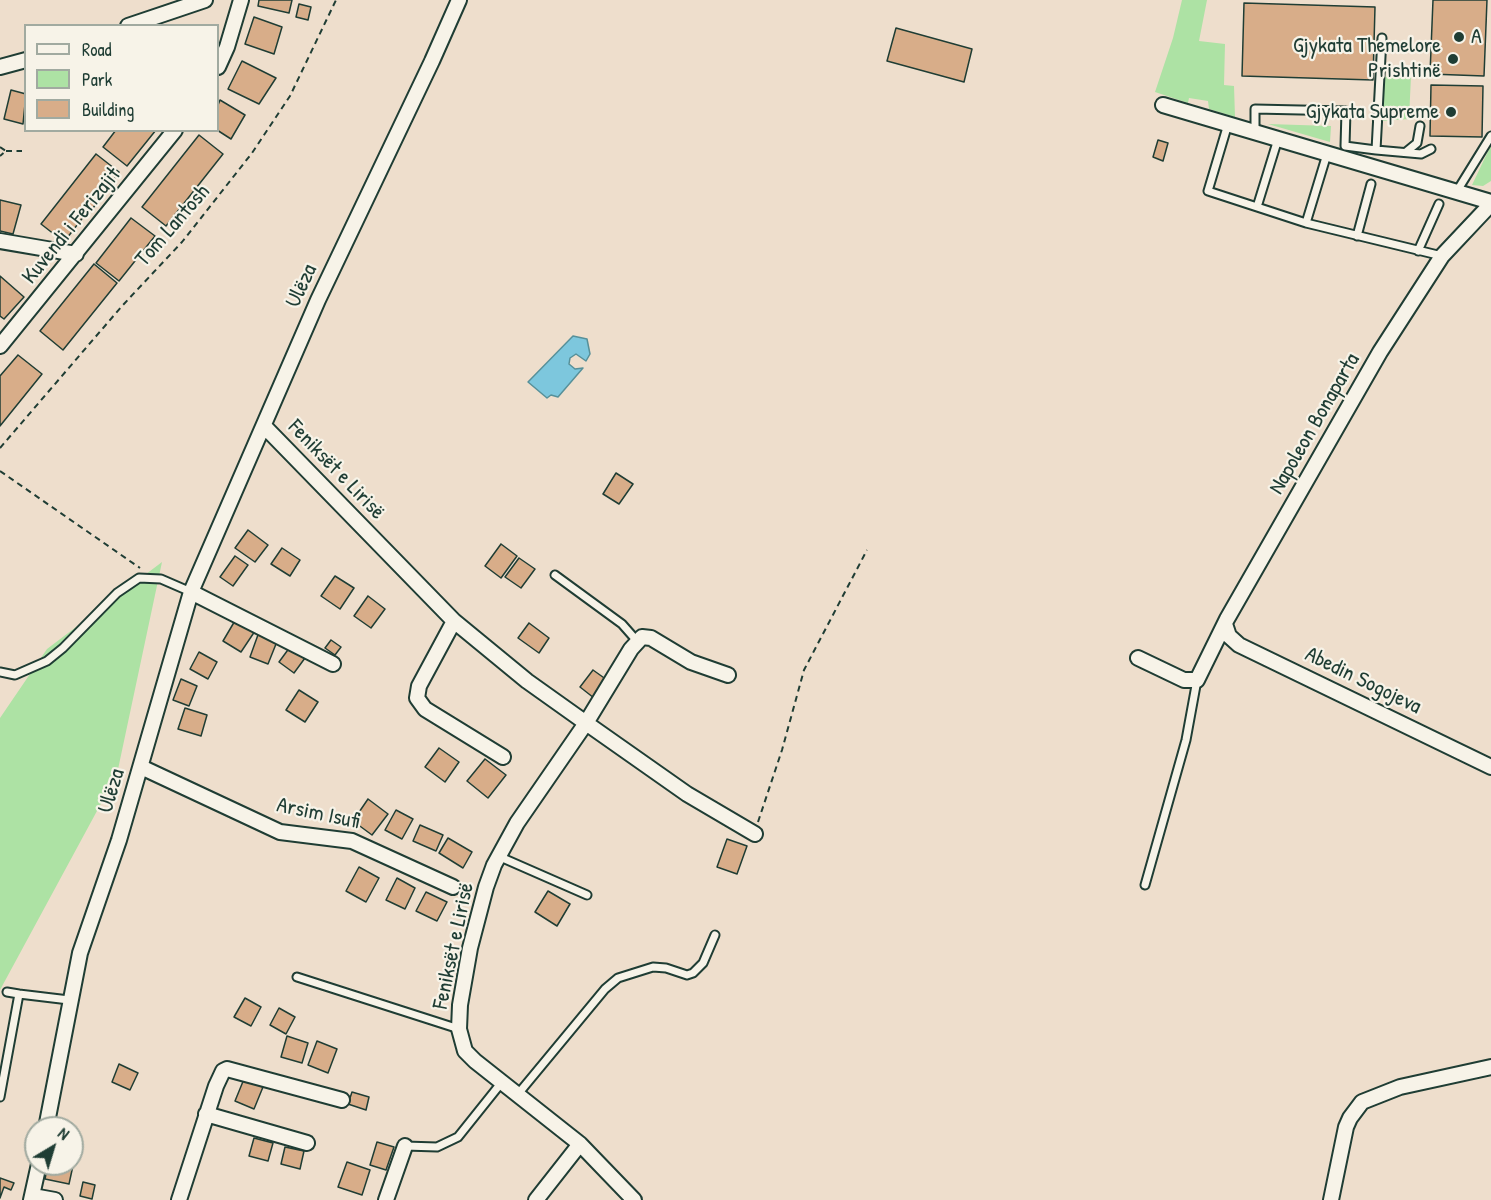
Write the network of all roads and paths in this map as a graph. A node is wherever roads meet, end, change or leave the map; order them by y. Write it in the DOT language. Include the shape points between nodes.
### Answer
graph roads {
  1 [pos="205,0"];
  2 [pos="241,0"];
  3 [pos="336,0"];
  4 [pos="459,0"];
  5 [pos="134,24"];
  6 [pos="1382,38"];
  7 [pos="24,61"];
  8 [pos="219,65"];
  9 [pos="0,67"];
  10 [pos="1163,105"];
  11 [pos="1228,124"];
  12 [pos="1420,126"];
  13 [pos="173,132"];
  14 [pos="1255,132"];
  15 [pos="1491,136"];
  16 [pos="1278,139"];
  17 [pos="0,147"];
  18 [pos="1431,149"];
  19 [pos="1376,150"];
  20 [pos="6,151"];
  21 [pos="22,151"];
  22 [pos="1398,153"];
  23 [pos="1327,154"];
  24 [pos="0,156"];
  25 [pos="1371,184"];
  26 [pos="1457,191"];
  27 [pos="1491,203"];
  28 [pos="1439,204"];
  29 [pos="1257,207"];
  30 [pos="1306,223"];
  31 [pos="1357,236"];
  32 [pos="0,241"];
  33 [pos="1418,251"];
  34 [pos="76,254"];
  35 [pos="1442,256"];
  36 [pos="0,346"];
  37 [pos="264,426"];
  38 [pos="0,448"];
  39 [pos="0,471"];
  40 [pos="867,550"];
  41 [pos="141,569"];
  42 [pos="555,575"];
  43 [pos="191,592"];
  44 [pos="454,621"];
  45 [pos="1225,624"];
  46 [pos="637,640"];
  47 [pos="1138,658"];
  48 [pos="333,664"];
  49 [pos="0,672"];
  50 [pos="729,675"];
  51 [pos="1197,680"];
  52 [pos="586,723"];
  53 [pos="503,757"];
  54 [pos="141,767"];
  55 [pos="1491,767"];
  56 [pos="755,834"];
  57 [pos="498,856"];
  58 [pos="1145,885"];
  59 [pos="453,887"];
  60 [pos="587,896"];
  61 [pos="715,935"];
  62 [pos="297,977"];
  63 [pos="7,992"];
  64 [pos="19,994"];
  65 [pos="69,1000"];
  66 [pos="459,1029"];
  67 [pos="1491,1067"];
  68 [pos="502,1082"];
  69 [pos="518,1094"];
  70 [pos="0,1097"];
  71 [pos="342,1100"];
  72 [pos="206,1114"];
  73 [pos="48,1116"];
  74 [pos="307,1143"];
  75 [pos="580,1144"];
  76 [pos="405,1146"];
  77 [pos="37,1176"];
  78 [pos="32,1198"];
  79 [pos="55,1200"];
  80 [pos="179,1200"];
  81 [pos="386,1200"];
  82 [pos="536,1200"];
  83 [pos="634,1200"];
  84 [pos="1331,1200"];
  1 -- 5 [label="street"];
  2 -- 8 [label="street"];
  3 -- 38 [label="path, Tom Lantosh" via="290,96 252,153 182,242"];
  4 -- 37 [label="street, Ulëza" via="318,300"];
  6 -- 19 [label="lane"];
  7 -- 9 [label="street"];
  10 -- 11 [label="street"];
  11 -- 14 [label="street"];
  11 -- 29 [label="lane" via="1208,191"];
  12 -- 22 [label="lane" via="1414,148"];
  13 -- 34 [label="street, Kuvendi i Ferizajit"];
  14 -- 16 [label="street"];
  14 -- 19 [label="lane" via="1255,109 1346,111 1345,146"];
  15 -- 26 [label="lane"];
  16 -- 23 [label="street"];
  16 -- 29 [label="lane"];
  17 -- 20 [label="path"];
  18 -- 22 [label="lane" via="1420,154"];
  19 -- 22 [label="lane"];
  20 -- 21 [label="path"];
  20 -- 24 [label="path"];
  23 -- 26 [label="street"];
  23 -- 30 [label="lane"];
  25 -- 31 [label="lane"];
  26 -- 27 [label="street"];
  27 -- 35 [label="street, Napoleon Bonaparta"];
  28 -- 33 [label="lane"];
  29 -- 30 [label="lane"];
  30 -- 31 [label="lane"];
  31 -- 33 [label="lane"];
  32 -- 34 [label="street"];
  33 -- 35 [label="lane"];
  34 -- 36 [label="street, Kuvendi i Ferizajit"];
  35 -- 45 [label="street, Napoleon Bonaparta" via="1380,352"];
  37 -- 43 [label="street, Ulëza"];
  37 -- 44 [label="street, Feniksët e Lirisë"];
  39 -- 41 [label="path"];
  40 -- 56 [label="path" via="804,670"];
  42 -- 46 [label="lane" via="622,624"];
  43 -- 48 [label="street"];
  43 -- 49 [label="lane" via="161,579 140,578 117,593 47,661 15,675"];
  43 -- 54 [label="street, Ulëza"];
  44 -- 52 [label="street, Feniksët e Lirisë"];
  44 -- 53 [label="street" via="419,686 417,698 425,710"];
  45 -- 51 [label="street, Napoleon Bonaparta"];
  45 -- 55 [label="street, Abedin Sogojeva" via="1229,636 1239,645"];
  46 -- 50 [label="street" via="651,638 692,662"];
  46 -- 52 [label="street"];
  47 -- 51 [label="street" via="1184,680"];
  51 -- 58 [label="lane, Napoleon Bonaparta" via="1186,740"];
  52 -- 56 [label="street, Feniksët e Lirisë" via="687,794"];
  52 -- 57 [label="street, Feniksët e Lirisë"];
  54 -- 59 [label="street, Arsim Isufi" via="280,832 352,841"];
  54 -- 65 [label="street, Ulëza" via="80,953"];
  57 -- 60 [label="lane"];
  57 -- 66 [label="street, Feniksët e Lirisë" via="470,948"];
  61 -- 69 [label="lane" via="703,963 693,973 653,967 627,974 604,989"];
  62 -- 66 [label="lane"];
  63 -- 64 [label="lane"];
  64 -- 65 [label="lane"];
  64 -- 70 [label="lane"];
  65 -- 73 [label="street, Ulëza"];
  66 -- 68 [label="street, Feniksët e Lirisë" via="465,1051"];
  67 -- 84 [label="street" via="1400,1087 1362,1102 1346,1127"];
  68 -- 69 [label="street, Feniksët e Lirisë"];
  68 -- 76 [label="lane" via="458,1137 436,1147"];
  69 -- 75 [label="street, Feniksët e Lirisë"];
  71 -- 72 [label="street" via="227,1069 220,1076"];
  72 -- 74 [label="street"];
  72 -- 80 [label="street"];
  75 -- 82 [label="street"];
  75 -- 83 [label="street, Feniksët e Lirisë"];
  76 -- 81 [label="street"];
  77 -- 78 [label="street"];
  78 -- 79 [label="street"];
}
